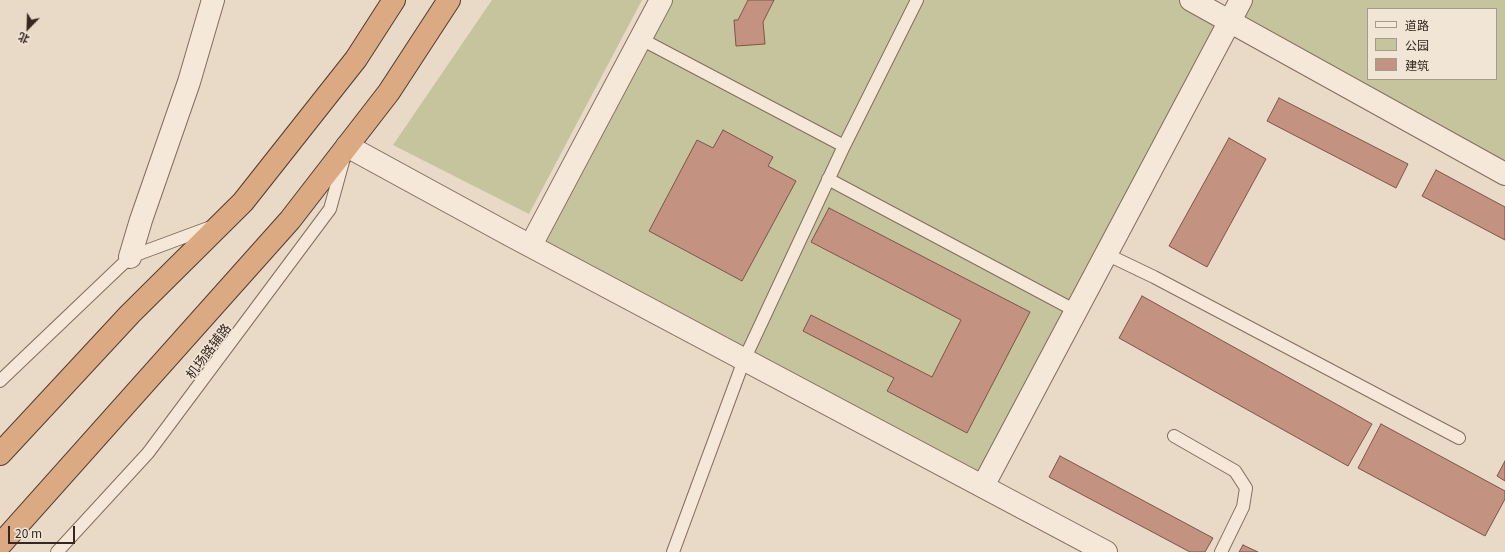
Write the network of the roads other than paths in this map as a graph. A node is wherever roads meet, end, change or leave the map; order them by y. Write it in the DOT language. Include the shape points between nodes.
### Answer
graph roads {
  1 [pos="213,0"];
  2 [pos="394,0"];
  3 [pos="449,0"];
  4 [pos="662,0"];
  5 [pos="918,0"];
  6 [pos="1191,0"];
  7 [pos="1241,0"];
  8 [pos="1230,21"];
  9 [pos="641,39"];
  10 [pos="347,146"];
  11 [pos="844,146"];
  12 [pos="1505,174"];
  13 [pos="828,179"];
  14 [pos="222,223"];
  15 [pos="531,245"];
  16 [pos="1106,254"];
  17 [pos="130,257"];
  18 [pos="1076,311"];
  19 [pos="744,360"];
  20 [pos="0,382"];
  21 [pos="1174,436"];
  22 [pos="1459,438"];
  23 [pos="0,454"];
  24 [pos="982,486"];
  25 [pos="0,545"];
  26 [pos="56,552"];
  27 [pos="673,552"];
  28 [pos="1106,552"];
  29 [pos="1221,552"];
  1 -- 17 [label="street" via="189,82 140,220"];
  2 -- 14 [label="highway" via="356,58 243,202"];
  3 -- 10 [label="highway" via="389,92"];
  4 -- 9 [label="street"];
  5 -- 11 [label="lane"];
  6 -- 8 [label="street"];
  7 -- 8 [label="street"];
  8 -- 12 [label="street"];
  8 -- 16 [label="street"];
  9 -- 11 [label="lane"];
  9 -- 15 [label="street"];
  10 -- 15 [label="street"];
  10 -- 25 [label="highway" via="290,220"];
  10 -- 26 [label="lane, 机场路辅路" via="330,209 148,453"];
  11 -- 13 [label="lane"];
  13 -- 18 [label="lane"];
  13 -- 19 [label="lane"];
  14 -- 17 [label="lane"];
  14 -- 23 [label="highway" via="130,314"];
  15 -- 19 [label="street"];
  16 -- 18 [label="street"];
  16 -- 22 [label="lane"];
  17 -- 20 [label="lane"];
  18 -- 24 [label="street"];
  19 -- 24 [label="street"];
  19 -- 27 [label="lane"];
  21 -- 29 [label="lane" via="1235,471 1246,488 1243,507"];
  24 -- 28 [label="street"];
}
